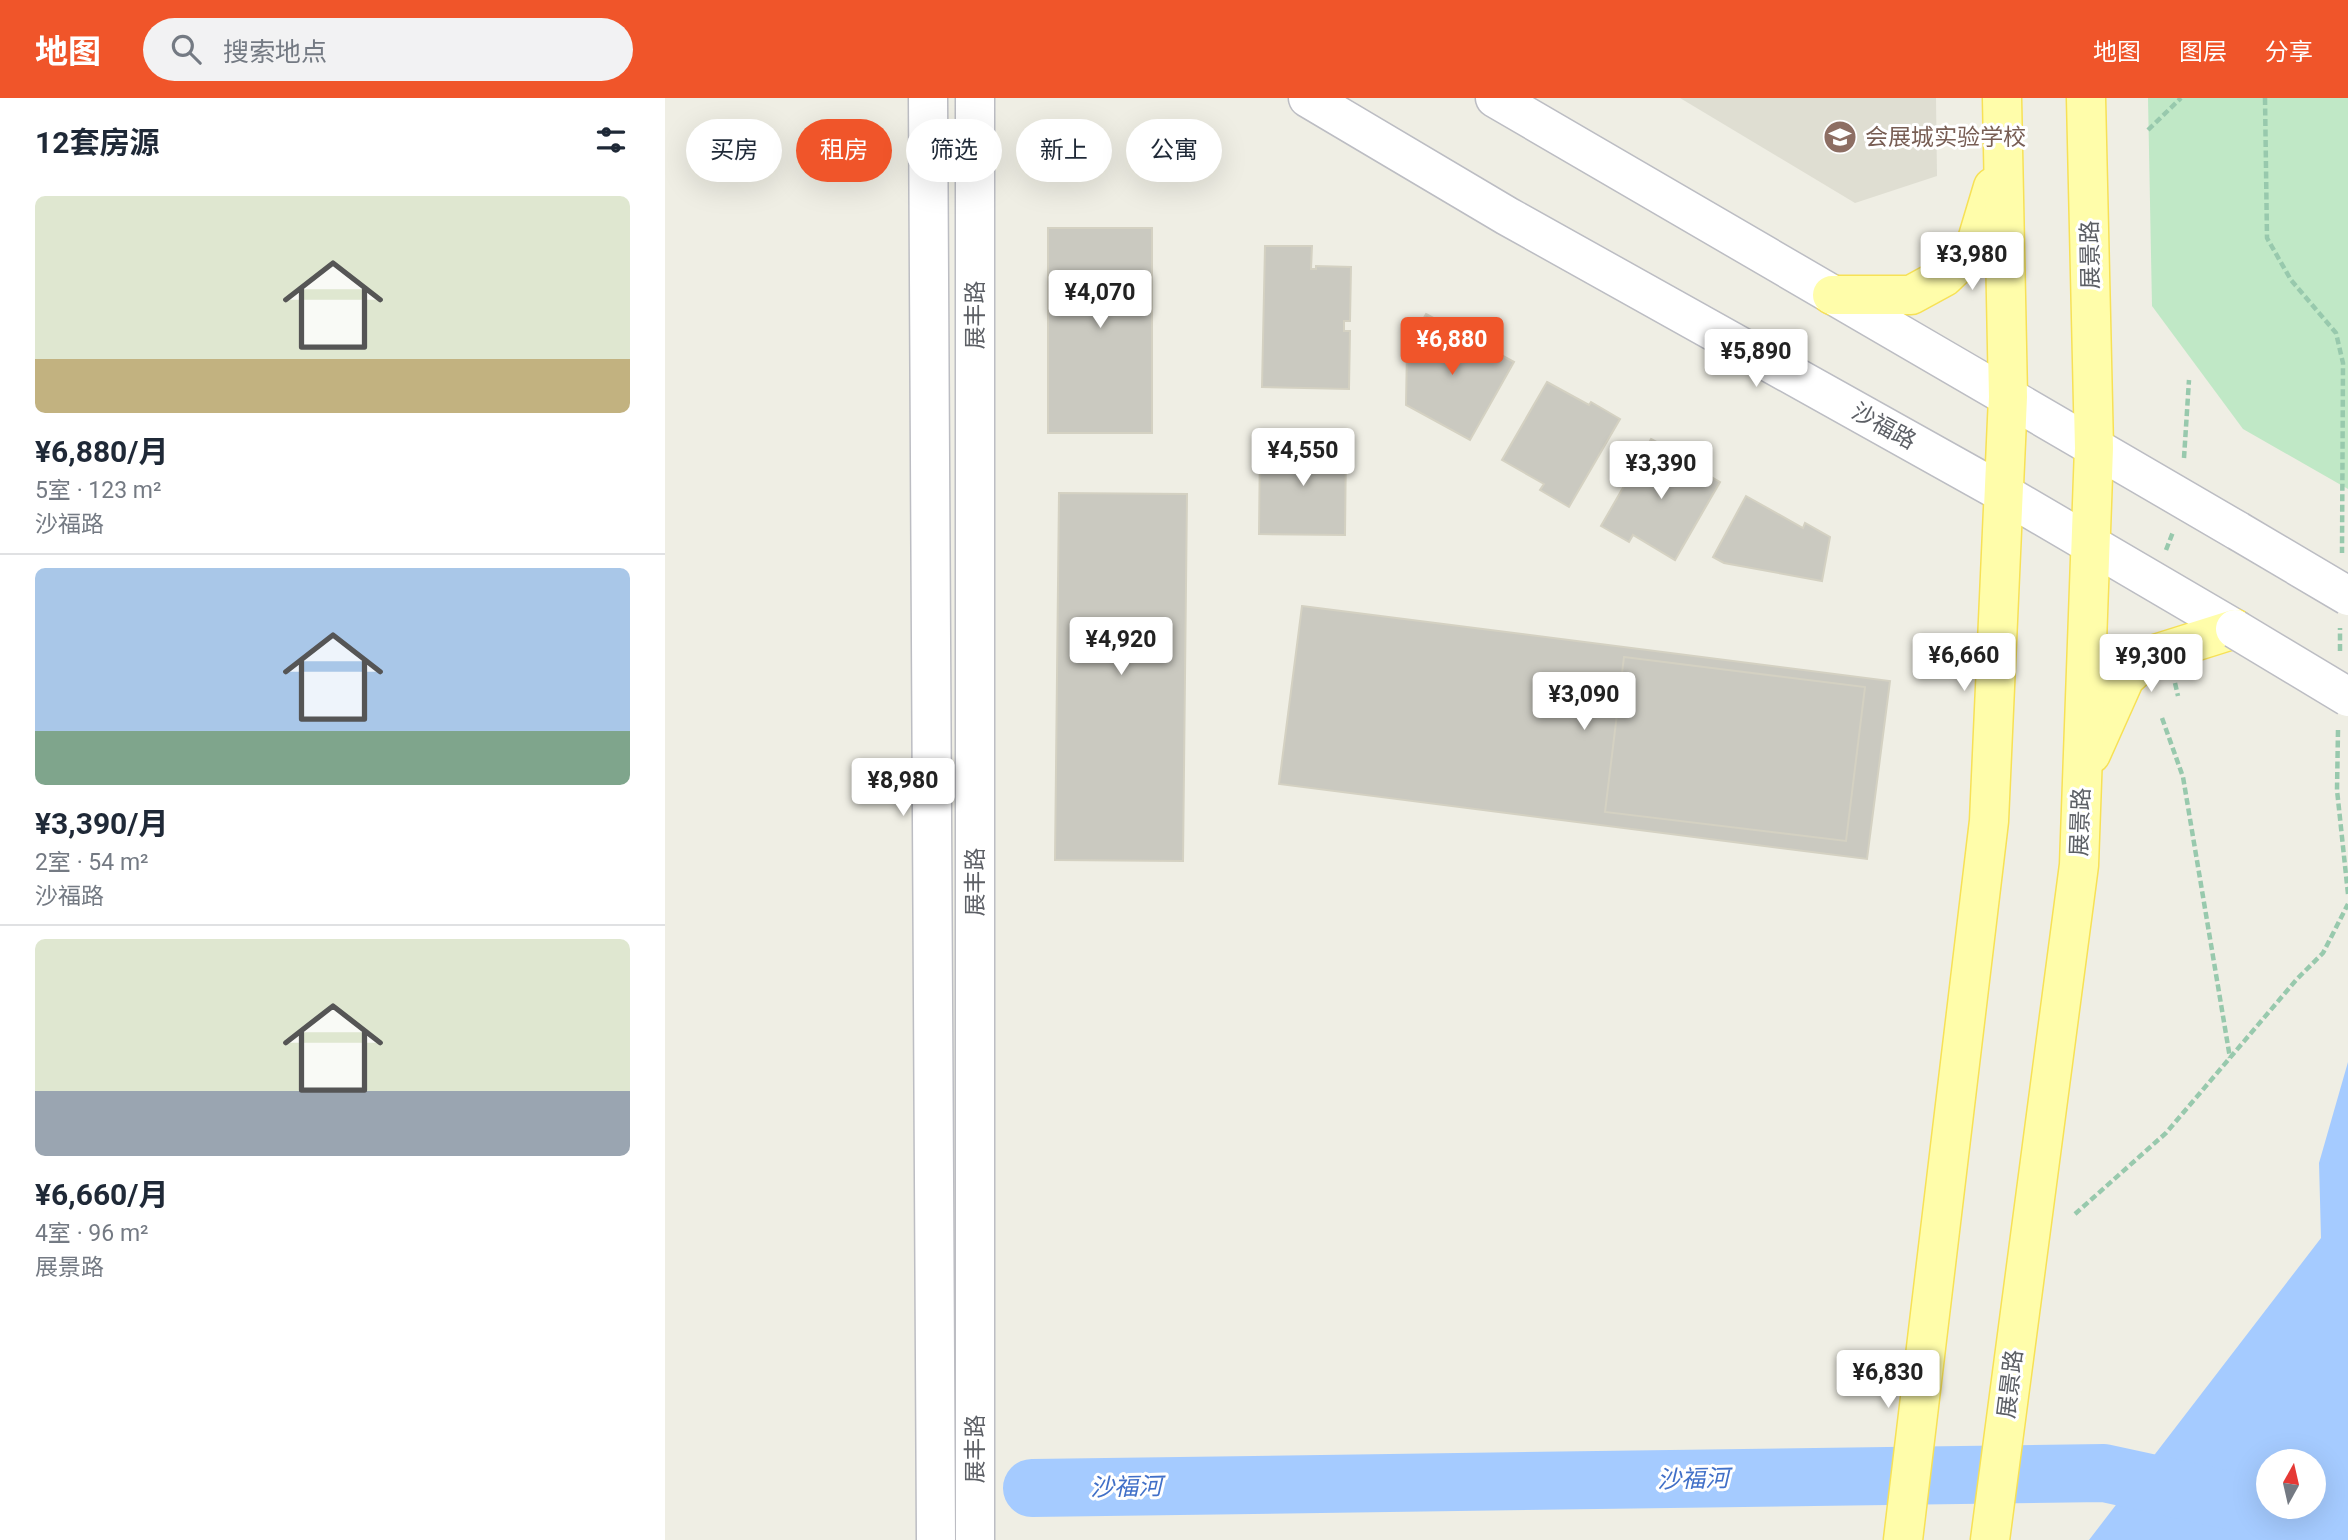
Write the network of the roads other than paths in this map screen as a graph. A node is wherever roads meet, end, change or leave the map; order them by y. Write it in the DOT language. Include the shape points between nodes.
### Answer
graph roads {
  1 [pos="928,98"];
  2 [pos="975,98"];
  3 [pos="1308,98"];
  4 [pos="1495,98"];
  5 [pos="2002,98"];
  6 [pos="2086,98"];
  7 [pos="2003,152"];
  8 [pos="1832,295"];
  9 [pos="2008,397"];
  10 [pos="2094,448"];
  11 [pos="2003,493"];
  12 [pos="2092,546"];
  13 [pos="2348,596"];
  14 [pos="2235,629"];
  15 [pos="2348,697"];
  16 [pos="2082,775"];
  17 [pos="936,1539"];
  18 [pos="975,1540"];
  19 [pos="1903,1540"];
  20 [pos="1990,1540"];
  1 -- 17 [label="street, 展丰路"];
  2 -- 18 [label="street, 展丰路"];
  3 -- 11 [label="street, 沙福路" via="1507,216"];
  4 -- 8 [label="street"];
  5 -- 7 [label="main road"];
  6 -- 10 [label="main road, 展景路"];
  7 -- 8 [label="main road" via="1975,247 1944,277 1910,295"];
  7 -- 9 [label="main road"];
  8 -- 9 [label="street"];
  9 -- 10 [label="street"];
  9 -- 11 [label="main road"];
  10 -- 12 [label="main road, 展景路"];
  10 -- 13 [label="street, bridge"];
  11 -- 12 [label="street, 沙福路"];
  11 -- 19 [label="main road" via="1989,821"];
  12 -- 14 [label="street, 沙福路"];
  12 -- 16 [label="main road, 展景路"];
  14 -- 15 [label="street, 沙福路, bridge"];
  14 -- 16 [label="main road" via="2150,656 2125,678"];
  16 -- 20 [label="main road, 展景路" via="2079,865"];
}
